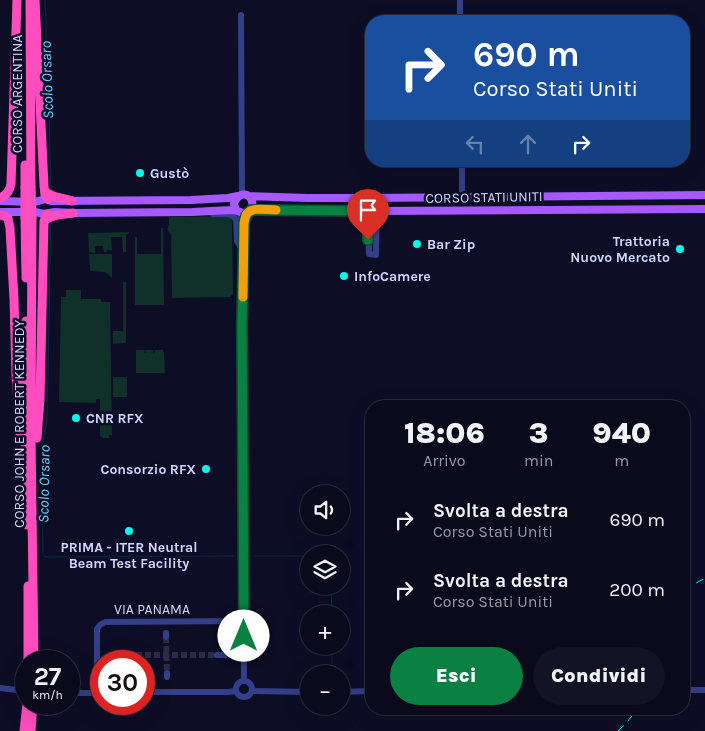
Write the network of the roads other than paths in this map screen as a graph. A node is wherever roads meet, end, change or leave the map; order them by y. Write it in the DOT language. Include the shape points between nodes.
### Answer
graph roads {
  1 [pos="17,0"];
  2 [pos="24,0"];
  3 [pos="30,0"];
  4 [pos="35,0"];
  5 [pos="460,0"];
  6 [pos="240,15"];
  7 [pos="460,15"];
  8 [pos="462,167"];
  9 [pos="28,187"];
  10 [pos="243,195"];
  11 [pos="591,196"];
  12 [pos="705,196"];
  13 [pos="368,198"];
  14 [pos="377,198"];
  15 [pos="462,198"];
  16 [pos="0,199"];
  17 [pos="44,199"];
  18 [pos="131,200"];
  19 [pos="72,201"];
  20 [pos="590,209"];
  21 [pos="705,209"];
  22 [pos="244,211"];
  23 [pos="368,211"];
  24 [pos="377,211"];
  25 [pos="132,212"];
  26 [pos="192,212"];
  27 [pos="73,213"];
  28 [pos="0,214"];
  29 [pos="31,216"];
  30 [pos="47,216"];
  31 [pos="244,251"];
  32 [pos="25,475"];
  33 [pos="32,492"];
  34 [pos="244,621"];
  35 [pos="28,650"];
  36 [pos="34,650"];
  37 [pos="98,650"];
  38 [pos="217,655"];
  39 [pos="225,655"];
  40 [pos="244,681"];
  41 [pos="0,688"];
  42 [pos="15,690"];
  43 [pos="690,690"];
  44 [pos="705,690"];
  45 [pos="236,691"];
  46 [pos="252,691"];
  47 [pos="155,692"];
  48 [pos="300,692"];
  49 [pos="350,692"];
  50 [pos="365,692"];
  51 [pos="28,715"];
  52 [pos="30,715"];
  53 [pos="24,731"];
  54 [pos="31,731"];
  1 -- 16 [label="highway" via="11,184 9,191"];
  2 -- 9 [label="highway, CORSO ARGENTINA"];
  3 -- 9 [label="highway, CORSO ARGENTINA"];
  4 -- 17 [label="highway"];
  5 -- 7 [label="street"];
  6 -- 10 [label="street"];
  8 -- 15 [label="street, CORSO STATI UNITI"];
  9 -- 29 [label="highway, CORSO JOHN E ROBERT KENNEDY, bridge"];
  10 -- 13 [label="main road, CORSO STATI UNITI"];
  10 -- 18 [label="main road, CORSO STATI UNITI" via="191,200"];
  10 -- 22 [label="main road" via="235,199 234,204"];
  10 -- 22 [label="main road" via="253,201 253,206"];
  11 -- 12 [label="main road, CORSO STATI UNITI"];
  11 -- 15 [label="main road, CORSO STATI UNITI"];
  11 -- 20 [label="street"];
  13 -- 14 [label="main road, CORSO STATI UNITI"];
  13 -- 23 [label="street"];
  14 -- 15 [label="main road, CORSO STATI UNITI"];
  14 -- 24 [label="street"];
  16 -- 17 [label="main road"];
  17 -- 19 [label="highway"];
  17 -- 30 [label="main road" via="53,206"];
  18 -- 19 [label="main road, CORSO STATI UNITI"];
  18 -- 25 [label="street"];
  20 -- 21 [label="main road, CORSO STATI UNITI"];
  20 -- 24 [label="main road, CORSO STATI UNITI"];
  22 -- 23 [label="main road, CORSO STATI UNITI"];
  22 -- 26 [label="main road, CORSO STATI UNITI"];
  22 -- 31 [label="street"];
  23 -- 24 [label="main road, CORSO STATI UNITI"];
  23 -- 24 [label="street" via="368,254 376,255"];
  25 -- 26 [label="main road, CORSO STATI UNITI"];
  25 -- 27 [label="main road, CORSO STATI UNITI"];
  26 -- 31 [label="street" via="234,217 237,241"];
  27 -- 30 [label="highway"];
  28 -- 29 [label="main road"];
  28 -- 32 [label="highway" via="8,218 10,228 18,408"];
  29 -- 30 [label="main road"];
  29 -- 32 [label="highway, CORSO JOHN E ROBERT KENNEDY" via="26,292"];
  29 -- 33 [label="highway, CORSO JOHN E ROBERT KENNEDY"];
  30 -- 33 [label="highway" via="40,399"];
  31 -- 34 [label="street"];
  32 -- 35 [label="highway, CORSO JOHN E ROBERT KENNEDY"];
  33 -- 36 [label="highway, CORSO JOHN E ROBERT KENNEDY"];
  34 -- 37 [label="street, VIA PANAMA" via="105,622 97,629"];
  34 -- 40 [label="street"];
  38 -- 39 [label="street"];
  40 -- 45 [label="street" via="239,683"];
  40 -- 46 [label="street" via="250,684"];
  41 -- 42 [label="street"];
  43 -- 44 [label="street"];
  45 -- 46 [label="street" via="244,697"];
  45 -- 47 [label="street"];
  46 -- 48 [label="street"];
  49 -- 50 [label="street"];
  51 -- 53 [label="highway"];
  52 -- 54 [label="highway"];
}
